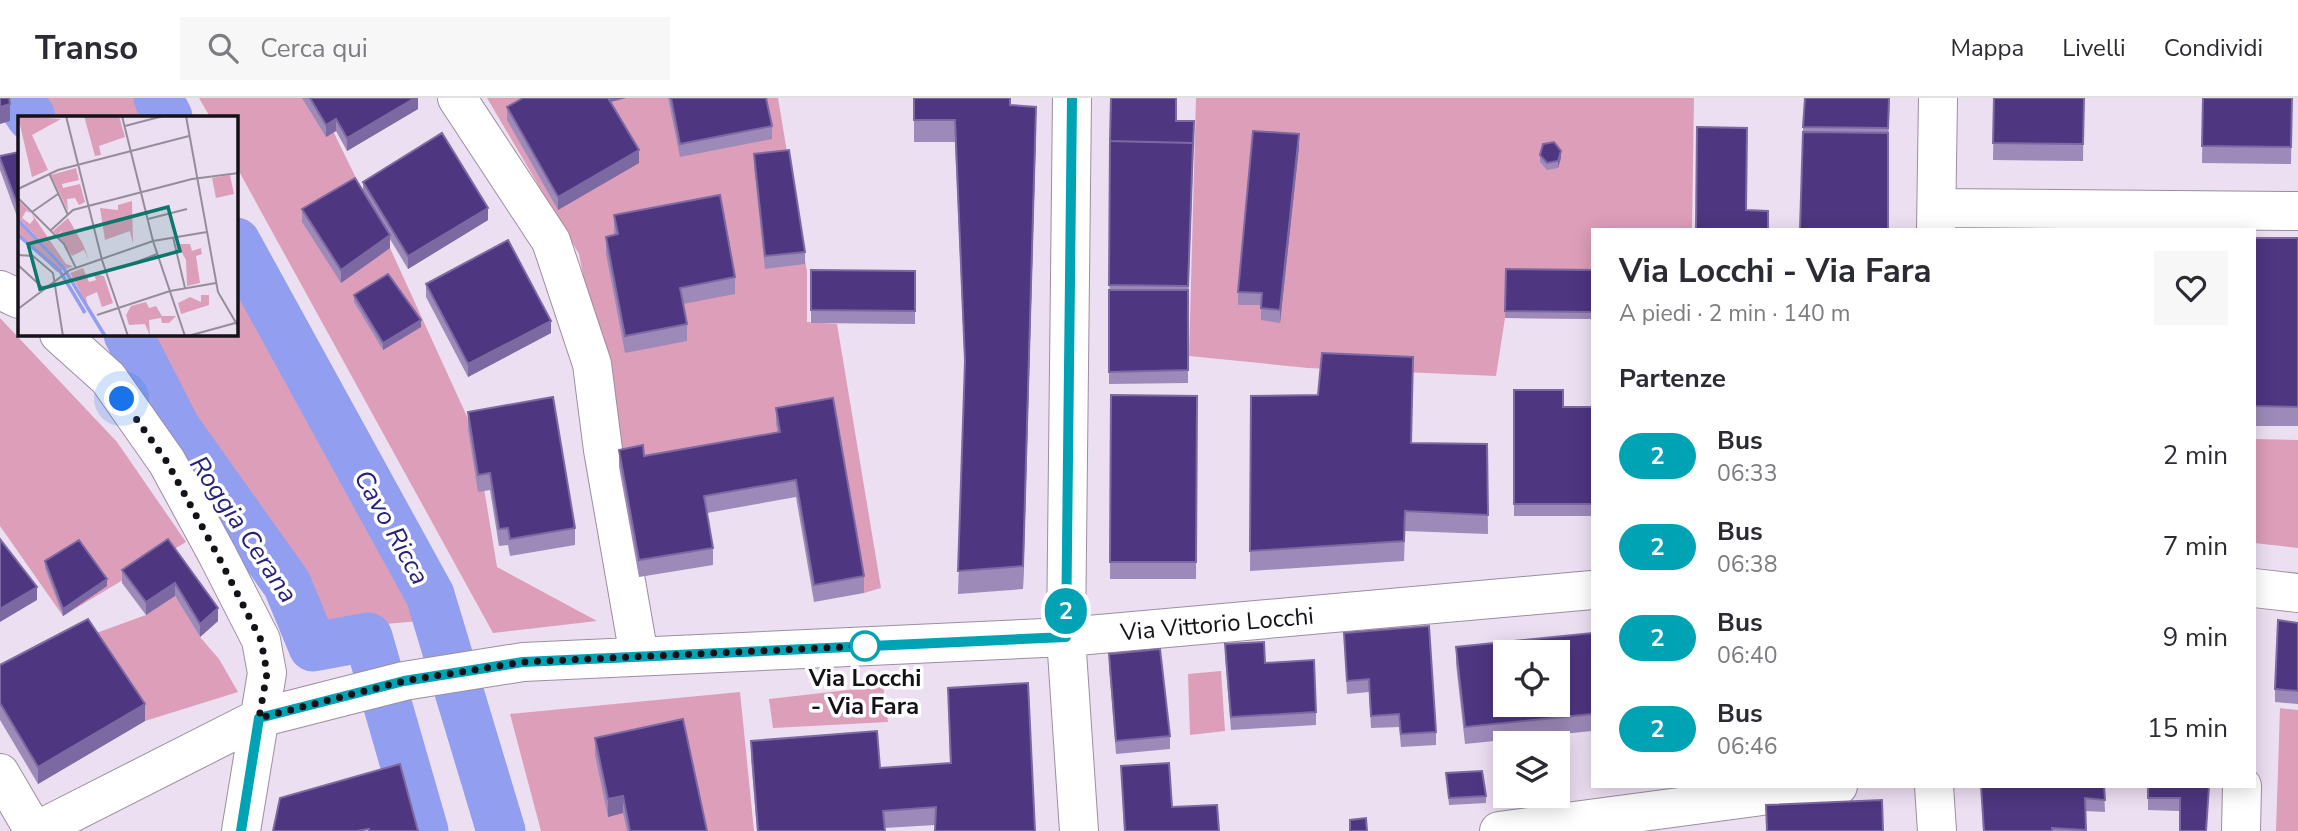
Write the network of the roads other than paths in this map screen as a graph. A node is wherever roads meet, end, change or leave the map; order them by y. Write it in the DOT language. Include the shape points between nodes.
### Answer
graph roads {
  1 [pos="457,98"];
  2 [pos="1072,98"];
  3 [pos="1938,98"];
  4 [pos="2298,211"];
  5 [pos="1937,218"];
  6 [pos="0,290"];
  7 [pos="18,299"];
  8 [pos="61,336"];
  9 [pos="2256,588"];
  10 [pos="1591,590"];
  11 [pos="2298,593"];
  12 [pos="1066,637"];
  13 [pos="639,656"];
  14 [pos="259,718"];
  15 [pos="0,773"];
  16 [pos="1823,788"];
  17 [pos="1934,788"];
  18 [pos="2242,788"];
  19 [pos="35,831"];
  20 [pos="241,831"];
  21 [pos="1079,831"];
  22 [pos="1499,831"];
  23 [pos="1937,831"];
  24 [pos="2241,831"];
  1 -- 13 [label="street" via="551,242 592,363"];
  2 -- 12 [label="street"];
  3 -- 5 [label="street"];
  4 -- 5 [label="street"];
  6 -- 7 [label="street"];
  8 -- 14 [label="street" via="108,378 167,462 217,554 261,640 267,673"];
  9 -- 11 [label="street"];
  10 -- 12 [label="street, Via Vittorio Locchi"];
  12 -- 13 [label="street, Via Vittorio Locchi"];
  12 -- 21 [label="street"];
  13 -- 14 [label="street, Via Vittorio Locchi" via="523,662 409,680"];
  14 -- 19 [label="street, Via Vittorio Locchi"];
  14 -- 20 [label="street"];
  15 -- 19 [label="street"];
  16 -- 22 [label="street"];
  17 -- 23 [label="street"];
  18 -- 24 [label="street"];
}
